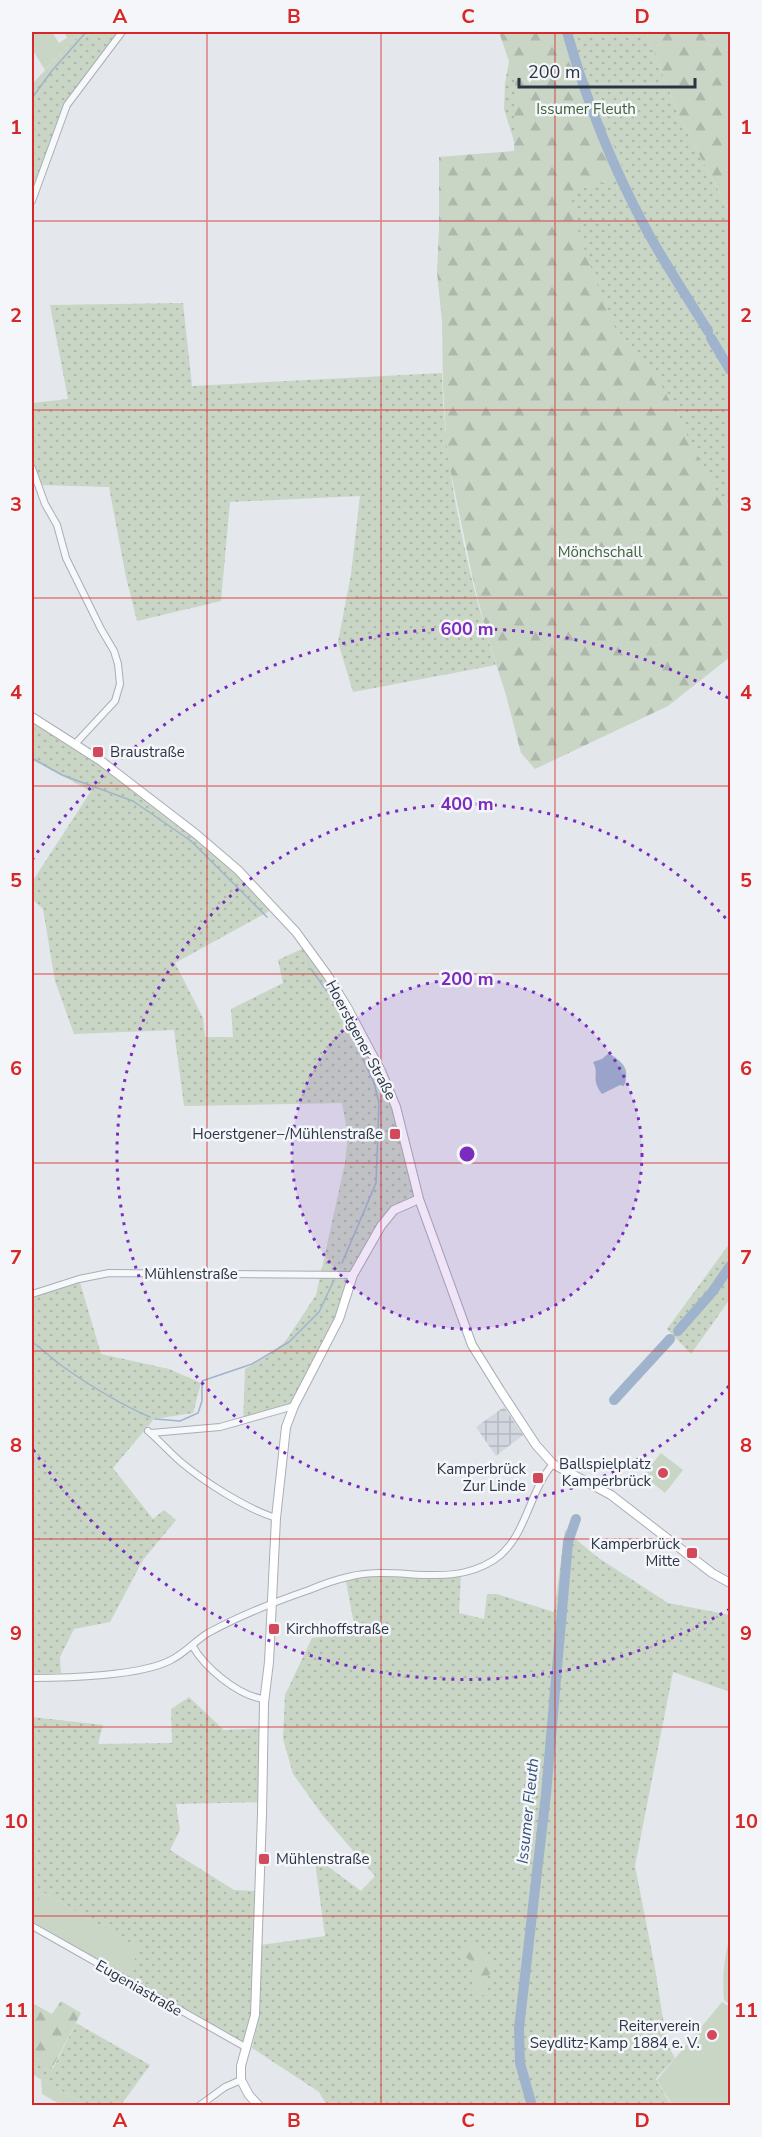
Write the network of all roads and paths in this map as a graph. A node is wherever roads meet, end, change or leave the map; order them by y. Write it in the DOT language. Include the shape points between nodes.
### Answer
graph roads {
  1 [pos="122,32"];
  2 [pos="32,201"];
  3 [pos="32,468"];
  4 [pos="32,717"];
  5 [pos="75,744"];
  6 [pos="419,1199"];
  7 [pos="353,1275"];
  8 [pos="32,1294"];
  9 [pos="294,1406"];
  10 [pos="554,1464"];
  11 [pos="276,1518"];
  12 [pos="730,1583"];
  13 [pos="271,1603"];
  14 [pos="192,1646"];
  15 [pos="32,1678"];
  16 [pos="264,1699"];
  17 [pos="32,1926"];
  18 [pos="247,2048"];
  19 [pos="241,2080"];
  20 [pos="199,2106"];
  21 [pos="259,2106"];
  1 -- 2 [label="street" via="67,105"];
  3 -- 5 [label="street" via="57,525 66,558 118,664 120,684 115,701"];
  4 -- 5 [label="main road, Hoerstgener Straße"];
  5 -- 6 [label="main road, Hoerstgener Straße" via="196,834 238,870 296,932 347,1007 381,1071 396,1107"];
  6 -- 7 [label="main road" via="394,1210"];
  6 -- 10 [label="main road, Hoerstgener Straße" via="472,1345 536,1445"];
  7 -- 8 [label="street, Mühlenstraße" via="109,1273"];
  7 -- 9 [label="main road" via="339,1319"];
  9 -- 11 [label="main road" via="286,1427"];
  9 -- 11 [label="street" via="220,1427 149,1432 193,1472 261,1514"];
  10 -- 12 [label="main road, Hoerstgener Straße" via="611,1495"];
  10 -- 13 [label="street" via="542,1479 510,1545 482,1567 452,1576 365,1573"];
  11 -- 13 [label="main road"];
  13 -- 14 [label="street"];
  13 -- 16 [label="main road"];
  14 -- 15 [label="street" via="170,1660 130,1671"];
  14 -- 16 [label="street" via="219,1675"];
  16 -- 18 [label="main road" via="255,2015"];
  17 -- 18 [label="street, Eugeniastraße"];
  18 -- 19 [label="main road"];
  19 -- 20 [label="street"];
  19 -- 21 [label="main road"];
}
